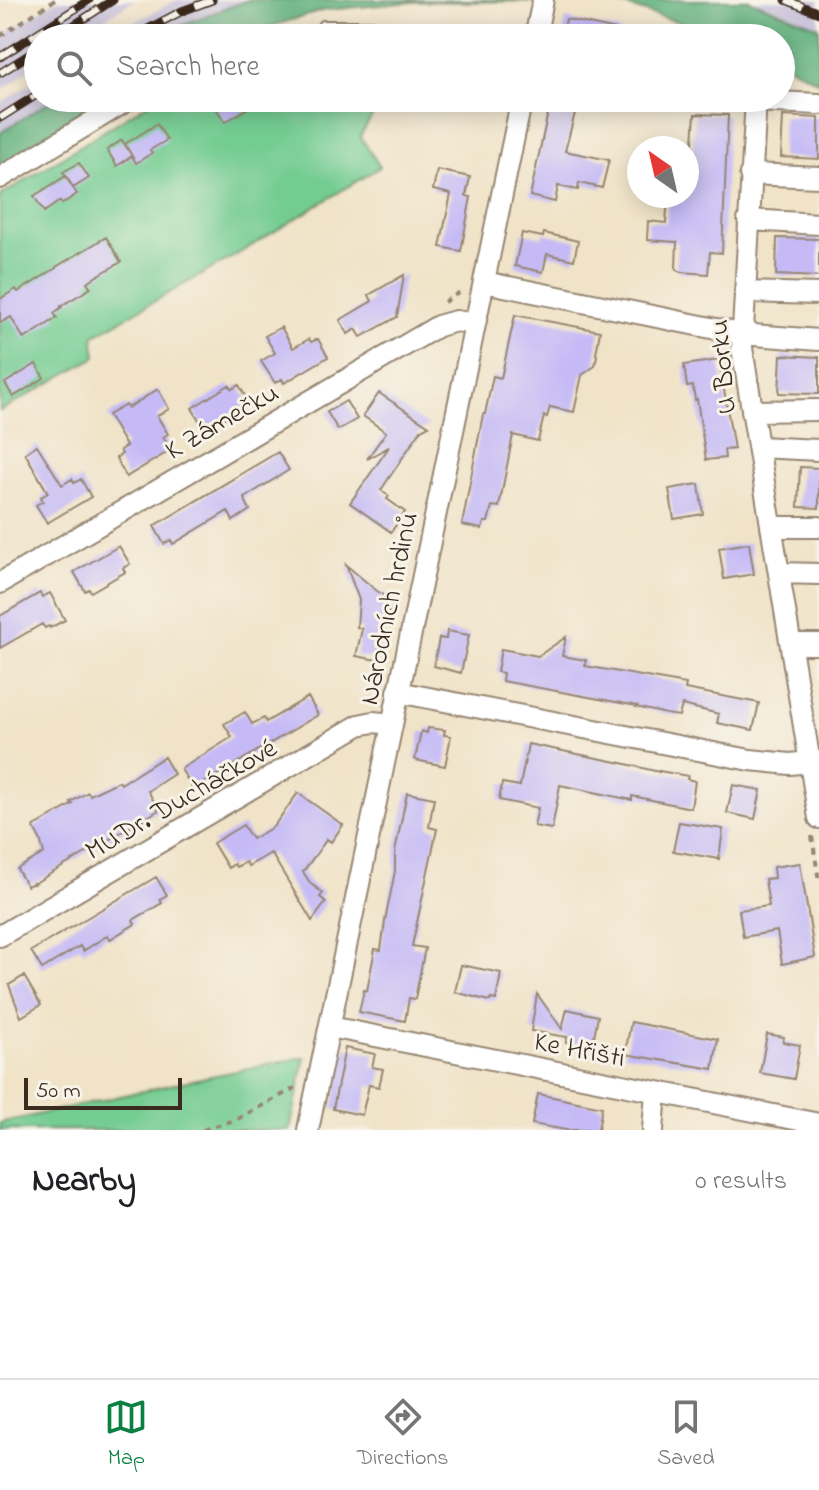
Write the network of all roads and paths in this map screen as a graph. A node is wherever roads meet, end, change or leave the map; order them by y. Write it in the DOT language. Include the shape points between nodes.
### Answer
graph roads {
  1 [pos="55,0"];
  2 [pos="542,2"];
  3 [pos="538,24"];
  4 [pos="0,36"];
  5 [pos="795,102"];
  6 [pos="819,104"];
  7 [pos="108,112"];
  8 [pos="519,112"];
  9 [pos="755,112"];
  10 [pos="750,174"];
  11 [pos="819,177"];
  12 [pos="0,178"];
  13 [pos="748,220"];
  14 [pos="819,224"];
  15 [pos="484,282"];
  16 [pos="745,292"];
  17 [pos="819,294"];
  18 [pos="475,324"];
  19 [pos="741,334"];
  20 [pos="819,340"];
  21 [pos="819,410"];
  22 [pos="752,411"];
  23 [pos="758,447"];
  24 [pos="819,450"];
  25 [pos="771,527"];
  26 [pos="819,527"];
  27 [pos="779,573"];
  28 [pos="819,574"];
  29 [pos="0,583"];
  30 [pos="791,644"];
  31 [pos="819,644"];
  32 [pos="809,689"];
  33 [pos="398,692"];
  34 [pos="392,724"];
  35 [pos="814,761"];
  36 [pos="819,818"];
  37 [pos="0,936"];
  38 [pos="330,1027"];
  39 [pos="303,1087"];
  40 [pos="656,1092"];
  41 [pos="819,1124"];
  42 [pos="203,1130"];
  43 [pos="308,1130"];
  44 [pos="653,1130"];
  1 -- 4 [label="path"];
  2 -- 3 [label="street"];
  5 -- 6 [label="street"];
  7 -- 12 [label="street"];
  8 -- 15 [label="street, Národních hrdinů"];
  9 -- 10 [label="street, U Borku"];
  10 -- 11 [label="street"];
  10 -- 13 [label="street, U Borku"];
  13 -- 14 [label="street"];
  13 -- 16 [label="street, U Borku"];
  15 -- 18 [label="street, Národních hrdinů"];
  15 -- 19 [label="street"];
  16 -- 17 [label="street"];
  16 -- 19 [label="street, U Borku"];
  18 -- 29 [label="street, K Zámečku" via="456,321 438,326"];
  18 -- 33 [label="street, Národních hrdinů"];
  19 -- 20 [label="street"];
  19 -- 22 [label="street, U Borku"];
  21 -- 22 [label="street"];
  22 -- 23 [label="street, U Borku"];
  23 -- 24 [label="street"];
  23 -- 25 [label="street, U Borku"];
  25 -- 26 [label="street"];
  25 -- 27 [label="street, U Borku"];
  27 -- 28 [label="street"];
  27 -- 30 [label="street, U Borku"];
  30 -- 31 [label="street"];
  30 -- 32 [label="street, U Borku"];
  32 -- 35 [label="street, U Borku"];
  33 -- 34 [label="street, Národních hrdinů"];
  33 -- 35 [label="street" via="750,760"];
  34 -- 37 [label="street, MUDr. Ducháčkové" via="359,725"];
  34 -- 38 [label="street, Národních hrdinů"];
  35 -- 36 [label="street, U Borku"];
  38 -- 40 [label="street, Ke Hřišti"];
  38 -- 43 [label="street, Národních hrdinů"];
  39 -- 42 [label="path"];
  40 -- 41 [label="street, Ke Hřišti"];
  40 -- 44 [label="street"];
}
